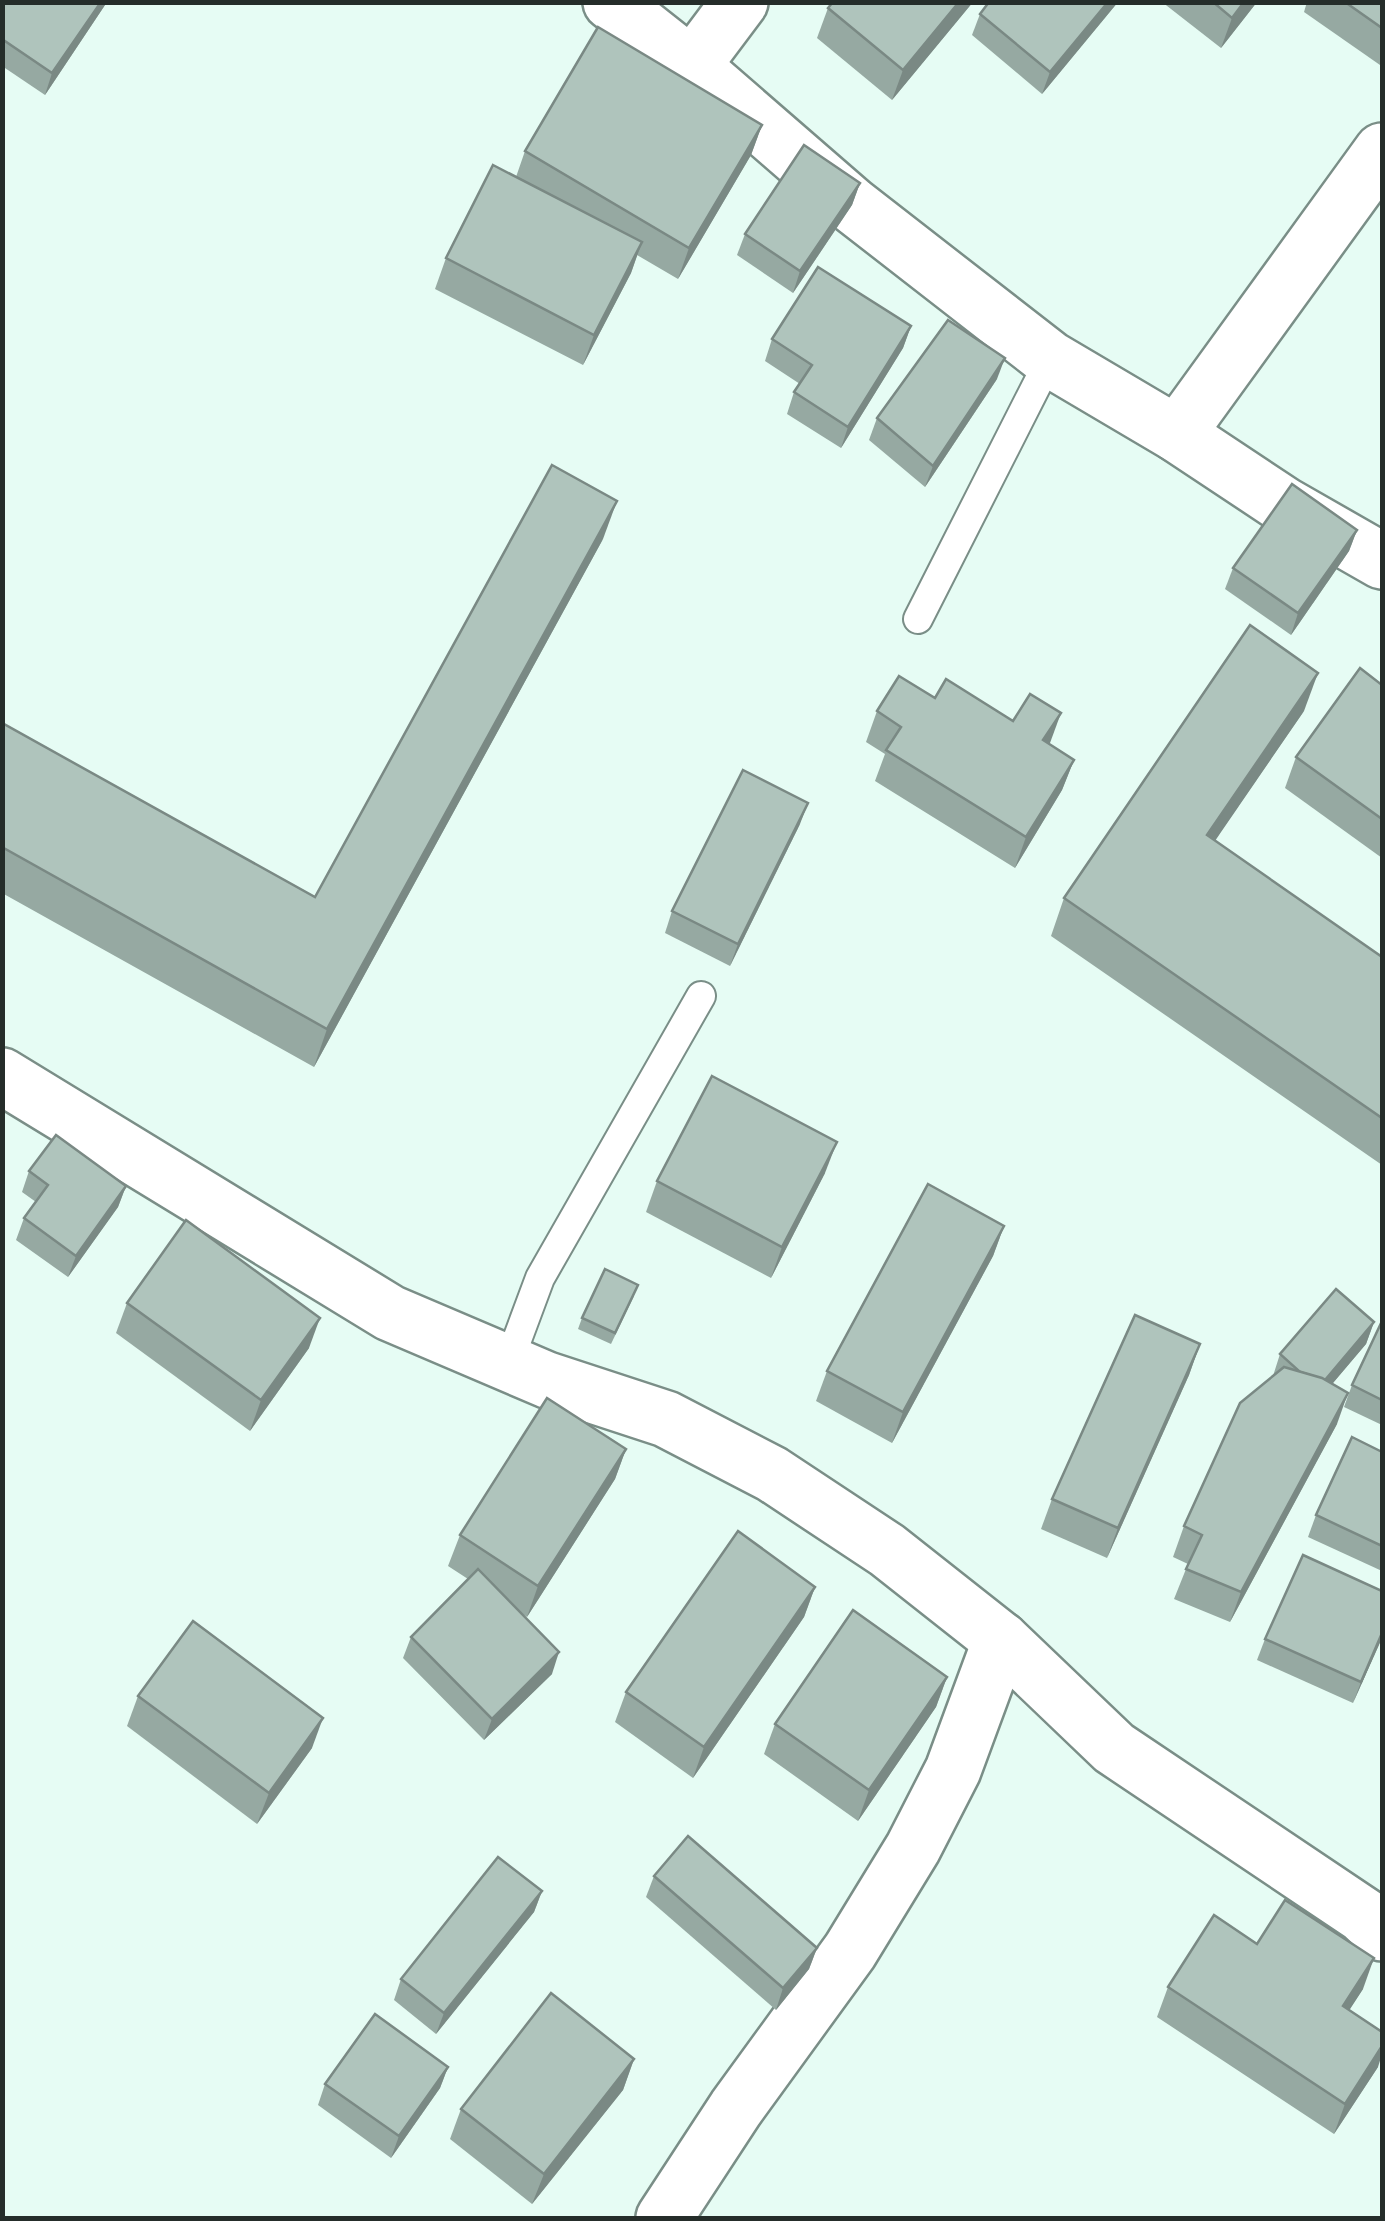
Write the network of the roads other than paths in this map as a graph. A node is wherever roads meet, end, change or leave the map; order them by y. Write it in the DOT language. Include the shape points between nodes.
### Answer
graph roads {
  1 [pos="611,2"];
  2 [pos="740,2"];
  3 [pos="692,66"];
  4 [pos="1382,150"];
  5 [pos="1050,358"];
  6 [pos="1178,434"];
  7 [pos="1382,561"];
  8 [pos="918,619"];
  9 [pos="701,996"];
  10 [pos="2,1076"];
  11 [pos="508,1364"];
  12 [pos="1001,1640"];
  13 [pos="1382,1933"];
  14 [pos="664,2218"];
  1 -- 3 [label="street"];
  2 -- 3 [label="street"];
  3 -- 5 [label="street" via="852,204"];
  4 -- 6 [label="street"];
  5 -- 6 [label="street"];
  5 -- 8 [label="lane"];
  6 -- 7 [label="street"];
  9 -- 11 [label="lane" via="540,1278"];
  10 -- 11 [label="street" via="390,1314"];
  11 -- 12 [label="street" via="666,1419 772,1474 887,1550"];
  12 -- 13 [label="street" via="1114,1748"];
  12 -- 14 [label="street" via="952,1770 913,1848 850,1951"];
}
